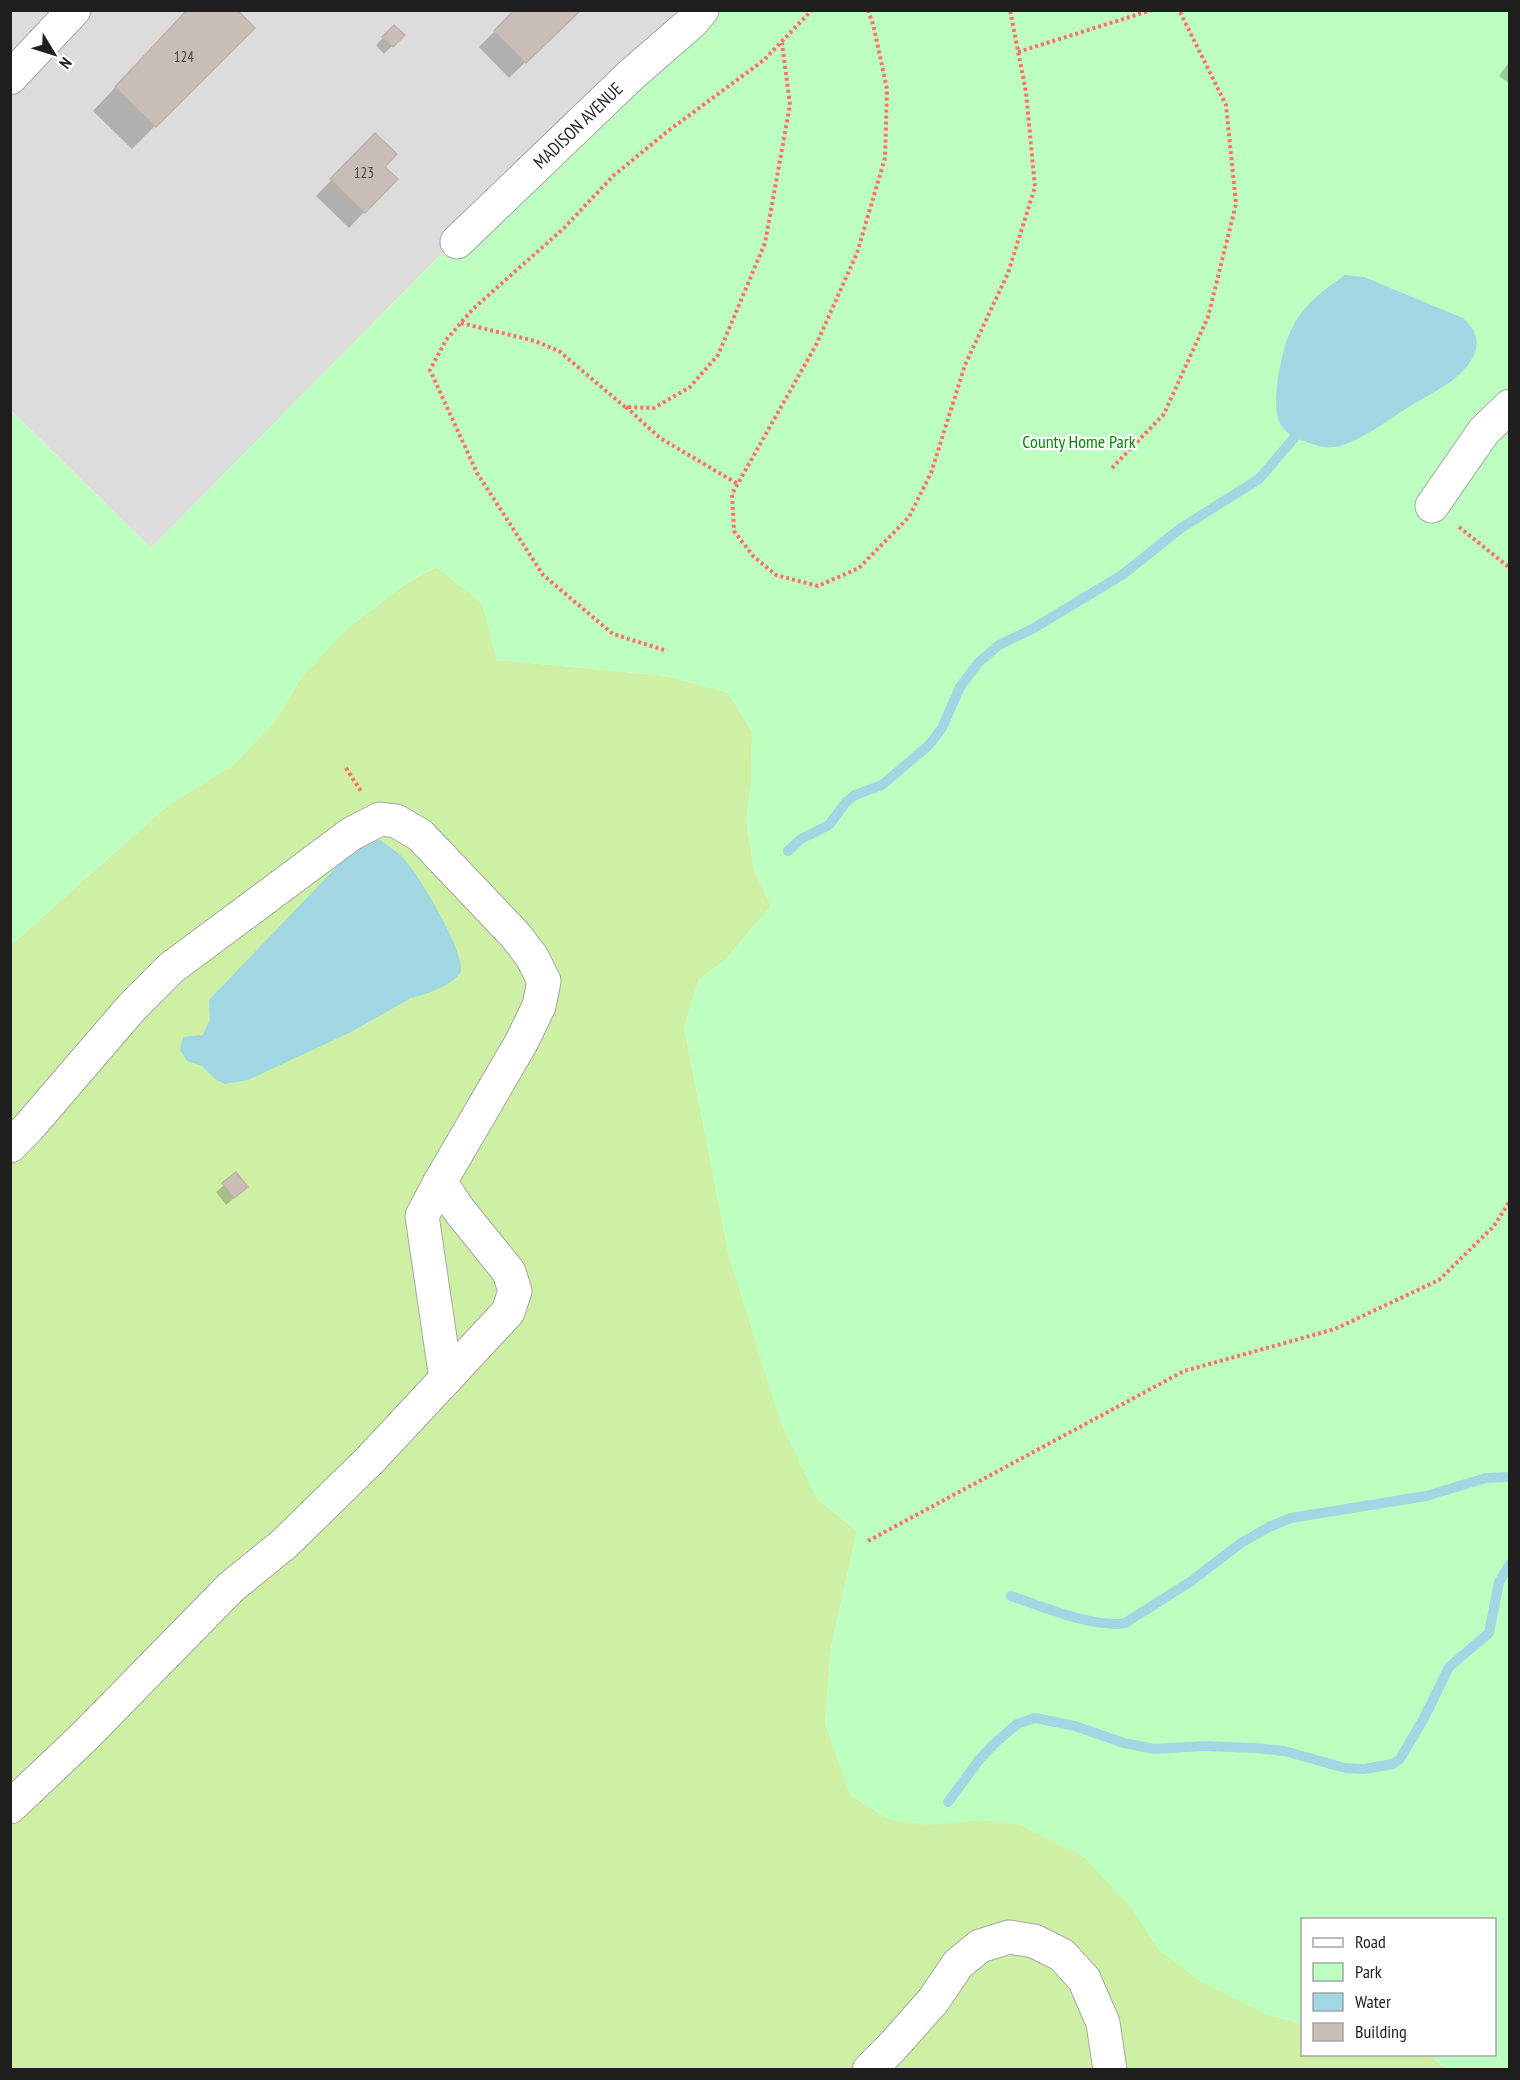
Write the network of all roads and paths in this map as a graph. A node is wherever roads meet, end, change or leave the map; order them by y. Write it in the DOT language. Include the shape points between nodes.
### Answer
graph roads {
  1 [pos="74,10"];
  2 [pos="702,10"];
  3 [pos="813,10"];
  4 [pos="868,10"];
  5 [pos="1010,10"];
  6 [pos="1152,10"];
  7 [pos="1179,10"];
  8 [pos="782,42"];
  9 [pos="1018,52"];
  10 [pos="10,78"];
  11 [pos="457,242"];
  12 [pos="461,323"];
  13 [pos="1509,406"];
  14 [pos="625,407"];
  15 [pos="1112,468"];
  16 [pos="738,484"];
  17 [pos="1432,506"];
  18 [pos="1509,568"];
  19 [pos="664,650"];
  20 [pos="10,1146"];
  21 [pos="440,1182"];
  22 [pos="1509,1201"];
  23 [pos="446,1379"];
  24 [pos="868,1541"];
  25 [pos="10,1807"];
  26 [pos="869,2070"];
  27 [pos="1110,2070"];
  1 -- 10 [label="street"];
  2 -- 11 [label="street, MADISON AVENUE"];
  3 -- 8 [label="path"];
  4 -- 16 [label="path" via="886,89 885,158 857,253 820,334"];
  5 -- 9 [label="path"];
  6 -- 9 [label="path"];
  7 -- 15 [label="path" via="1226,105 1236,204 1208,317 1164,414"];
  8 -- 12 [label="path" via="614,176"];
  8 -- 14 [label="path" via="790,105 765,243 718,355 690,387 654,408"];
  9 -- 16 [label="path" via="1035,187 1008,273 965,365 931,473 909,517 859,568 818,586 776,575 753,556 734,531 732,494"];
  12 -- 14 [label="path" via="535,341 559,351"];
  12 -- 19 [label="path" via="446,340 430,370 477,473 543,575 613,634"];
  13 -- 17 [label="street" via="1484,431"];
  14 -- 16 [label="path" via="660,438"];
  17 -- 18 [label="path"];
  20 -- 21 [label="street" via="171,968 351,834 380,819 396,821 420,835 516,936 544,981 539,1006 521,1043"];
  21 -- 23 [label="street" via="422,1216"];
  21 -- 23 [label="street" via="509,1272 515,1291 508,1312"];
  22 -- 24 [label="path" via="1494,1226 1439,1280 1335,1329 1184,1371"];
  23 -- 25 [label="street" via="370,1460 284,1544 231,1587"];
  26 -- 27 [label="street" via="933,2001 958,1964 980,1946 1010,1937 1034,1941 1062,1955 1084,1979 1103,2023"];
}
